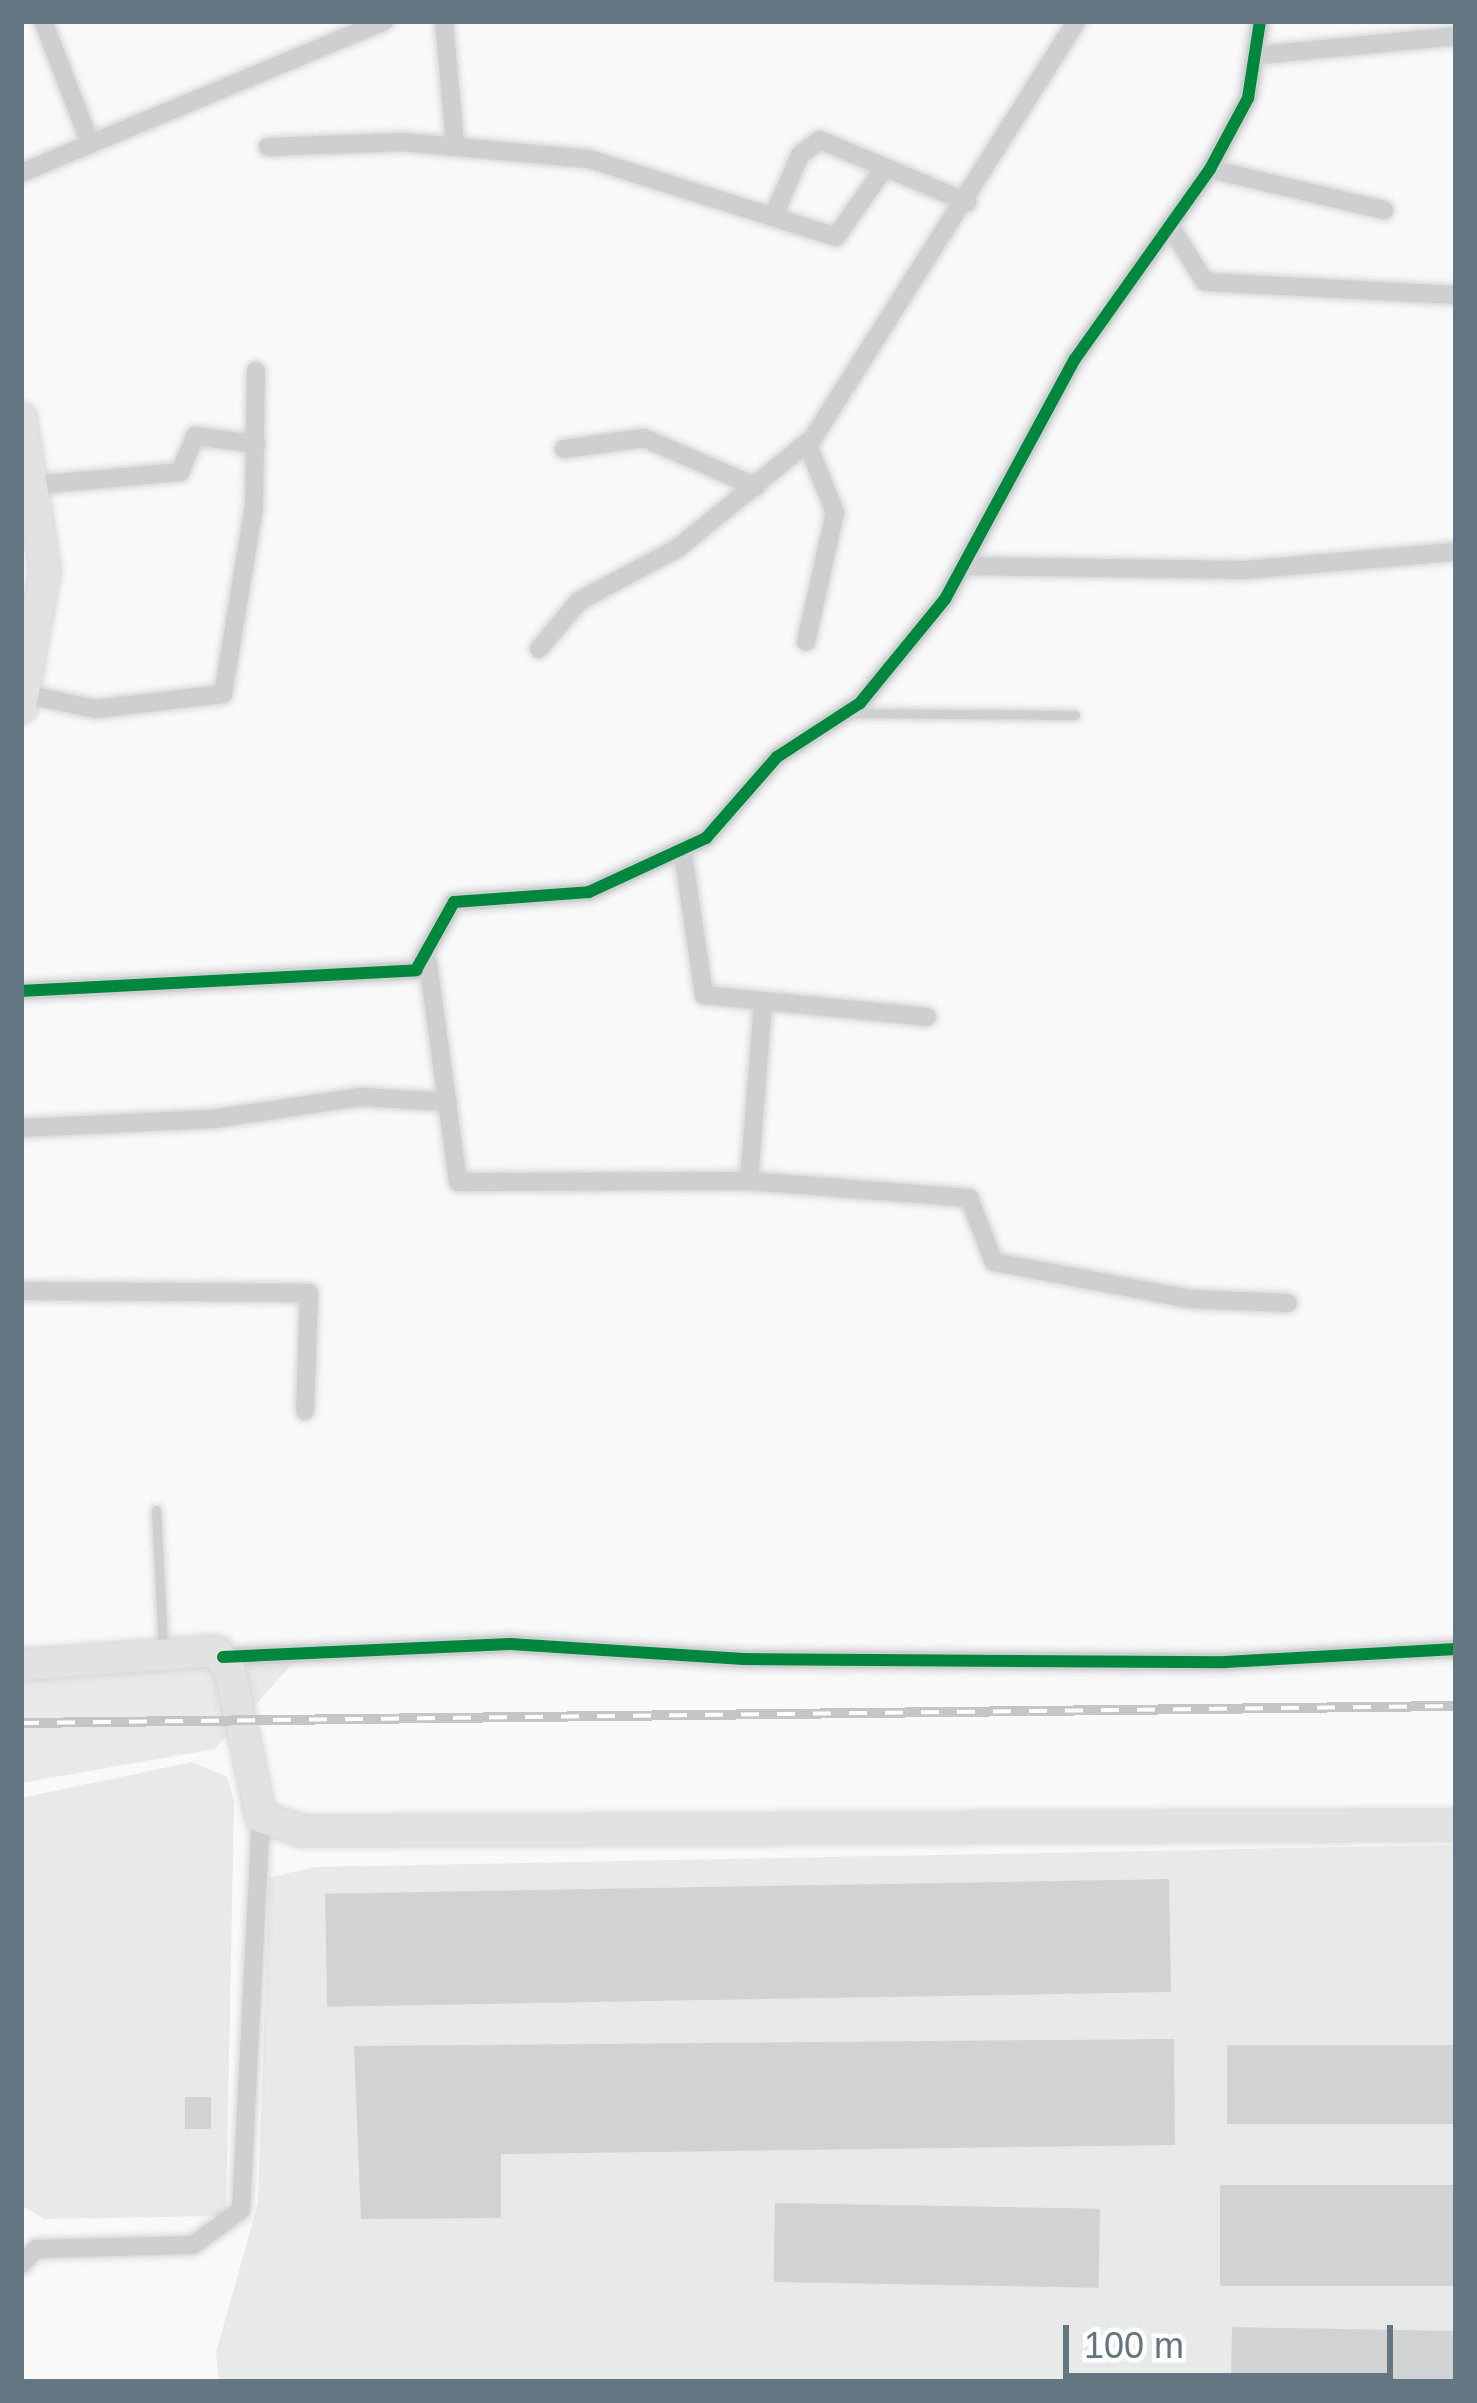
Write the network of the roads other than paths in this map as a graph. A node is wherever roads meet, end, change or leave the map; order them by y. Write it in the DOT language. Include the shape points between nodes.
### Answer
graph roads {
  1 [pos="43,21"];
  2 [pos="385,21"];
  3 [pos="443,21"];
  4 [pos="1077,21"];
  5 [pos="1260,21"];
  6 [pos="1456,36"];
  7 [pos="1260,55"];
  8 [pos="90,143"];
  9 [pos="454,144"];
  10 [pos="268,147"];
  11 [pos="885,166"];
  12 [pos="1210,169"];
  13 [pos="21,173"];
  14 [pos="967,202"];
  15 [pos="1384,210"];
  16 [pos="774,215"];
  17 [pos="1172,229"];
  18 [pos="1456,295"];
  19 [pos="256,370"];
  20 [pos="21,418"];
  21 [pos="807,443"];
  22 [pos="256,444"];
  23 [pos="564,449"];
  24 [pos="35,484"];
  25 [pos="756,487"];
  26 [pos="1456,552"];
  27 [pos="964,566"];
  28 [pos="806,642"];
  29 [pos="539,649"];
  30 [pos="23,700"];
  31 [pos="846,713"];
  32 [pos="1075,715"];
  33 [pos="683,853"];
  34 [pos="428,963"];
  35 [pos="21,991"];
  36 [pos="763,1004"];
  37 [pos="927,1017"];
  38 [pos="448,1102"];
  39 [pos="21,1128"];
  40 [pos="749,1181"];
  41 [pos="21,1291"];
  42 [pos="1288,1303"];
  43 [pos="305,1412"];
  44 [pos="156,1510"];
  45 [pos="164,1649"];
  46 [pos="1456,1649"];
  47 [pos="223,1657"];
  48 [pos="21,1665"];
  49 [pos="261,1816"];
  50 [pos="1456,1825"];
  51 [pos="21,2265"];
  1 -- 8 [label="street"];
  2 -- 8 [label="street"];
  3 -- 9 [label="street"];
  4 -- 14 [label="street"];
  5 -- 7 [label="street"];
  6 -- 7 [label="street"];
  7 -- 12 [label="street"];
  8 -- 13 [label="street"];
  9 -- 10 [label="street"];
  9 -- 16 [label="street" via="642,169"];
  11 -- 14 [label="street"];
  11 -- 16 [label="street" via="841,236"];
  11 -- 16 [label="street" via="814,140"];
  12 -- 15 [label="street"];
  12 -- 17 [label="street"];
  14 -- 21 [label="street"];
  17 -- 18 [label="street" via="1204,282"];
  17 -- 27 [label="street" via="1075,359"];
  19 -- 22 [label="street"];
  20 -- 24 [label="main road"];
  21 -- 25 [label="street"];
  21 -- 28 [label="street" via="835,512"];
  22 -- 24 [label="street" via="191,436 180,472"];
  22 -- 30 [label="street" via="223,694 94,709"];
  23 -- 25 [label="street" via="644,438"];
  24 -- 30 [label="main road" via="44,570"];
  25 -- 29 [label="street" via="665,556 580,601"];
  26 -- 27 [label="street" via="1223,571"];
  27 -- 31 [label="street"];
  31 -- 32 [label="lane"];
  31 -- 33 [label="street" via="777,757"];
  33 -- 34 [label="street" via="574,895 454,902"];
  33 -- 36 [label="street" via="700,989"];
  34 -- 35 [label="street"];
  34 -- 38 [label="street"];
  36 -- 37 [label="street"];
  36 -- 40 [label="street"];
  38 -- 39 [label="street" via="361,1096 213,1119"];
  38 -- 40 [label="street" via="463,1183"];
  40 -- 42 [label="street" via="969,1198 994,1262 1190,1299"];
  41 -- 43 [label="street" via="309,1293"];
  44 -- 45 [label="lane"];
  45 -- 47 [label="main road"];
  45 -- 48 [label="main road"];
  46 -- 47 [label="street" via="1225,1662 744,1659 510,1644 343,1660"];
  47 -- 49 [label="main road"];
  49 -- 50 [label="main road" via="322,1831"];
  49 -- 51 [label="street" via="241,2210 194,2245 36,2249"];
}
